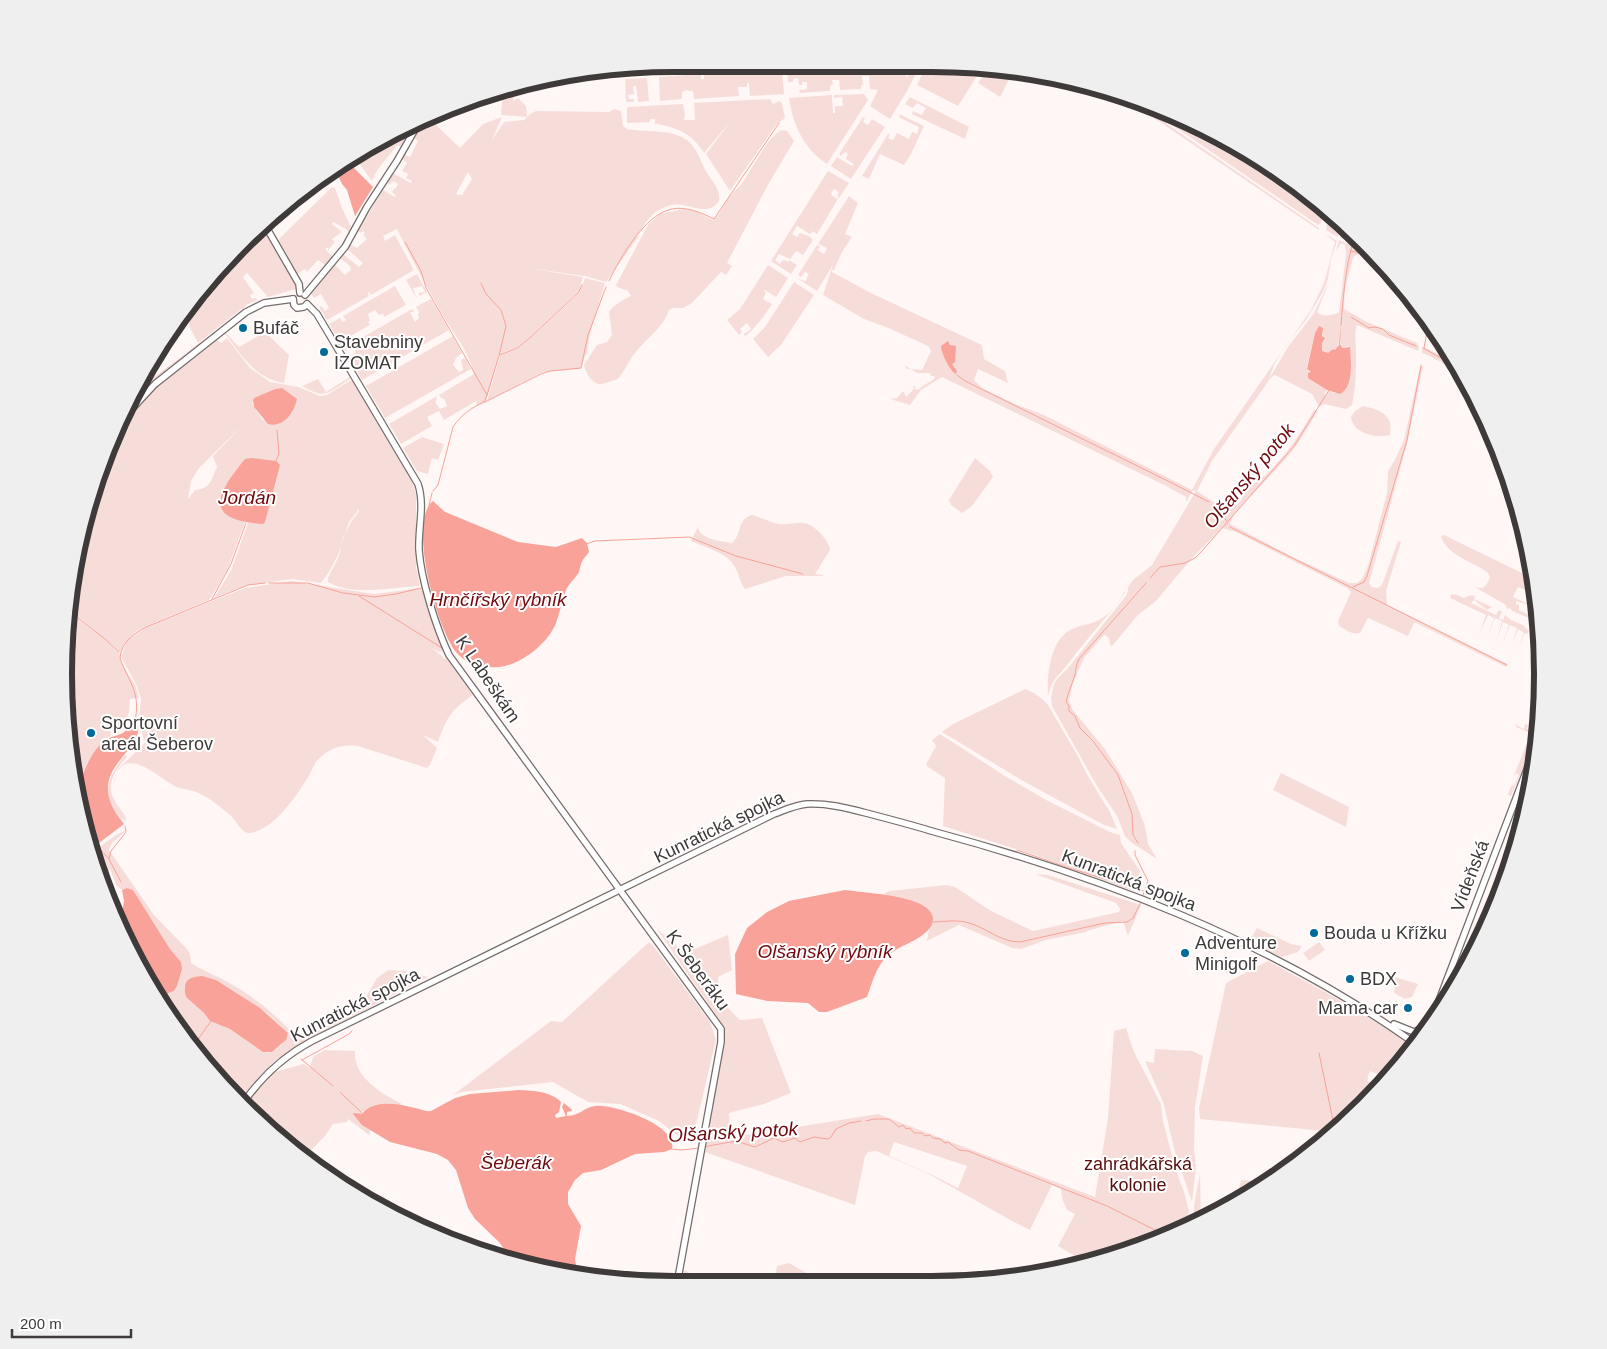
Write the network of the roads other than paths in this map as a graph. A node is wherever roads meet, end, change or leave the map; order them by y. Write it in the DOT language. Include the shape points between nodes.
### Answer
graph roads {
  1 [pos="413,133"];
  2 [pos="268,231"];
  3 [pos="303,294"];
  4 [pos="293,298"];
  5 [pos="307,304"];
  6 [pos="138,402"];
  7 [pos="1527,768"];
  8 [pos="612,878"];
  9 [pos="636,883"];
  10 [pos="621,890"];
  11 [pos="608,897"];
  12 [pos="629,901"];
  13 [pos="1439,999"];
  14 [pos="1438,1001"];
  15 [pos="1431,1012"];
  16 [pos="1377,1017"];
  17 [pos="1394,1024"];
  18 [pos="1418,1031"];
  19 [pos="1414,1035"];
  20 [pos="1410,1041"];
  21 [pos="247,1098"];
  22 [pos="679,1276"];
  1 -- 3 [label="main road" via="345,247"];
  2 -- 3 [label="main road"];
  3 -- 4 [label="main road"];
  3 -- 5 [label="main road"];
  4 -- 5 [label="main road" via="297,308"];
  4 -- 6 [label="main road" via="264,302 246,312 155,384"];
  5 -- 8 [label="main road, K Labeškám" via="317,314 418,484 421,566 449,655"];
  7 -- 13 [label="main road, Vídeňská"];
  8 -- 10 [label="main road, K Labeškám"];
  8 -- 11 [label="main road" via="614,890"];
  9 -- 10 [label="main road, Kunratická spojka"];
  9 -- 12 [label="main road" via="629,894"];
  9 -- 16 [label="main road, Kunratická spojka" via="774,814 799,805 827,804 971,842 1139,898 1266,955"];
  10 -- 11 [label="main road, Kunratická spojka"];
  10 -- 12 [label="main road, K Šeberáku"];
  11 -- 21 [label="main road, Kunratická spojka" via="298,1048 270,1070"];
  12 -- 22 [label="main road, K Šeberáku" via="721,1029"];
  14 -- 15 [label="main road"];
  16 -- 17 [label="main road, Kunratická spojka"];
  16 -- 20 [label="main road, Kunratická spojka"];
  17 -- 18 [label="main road" via="1411,1032"];
  17 -- 19 [label="main road, Kunratická spojka"];
}
